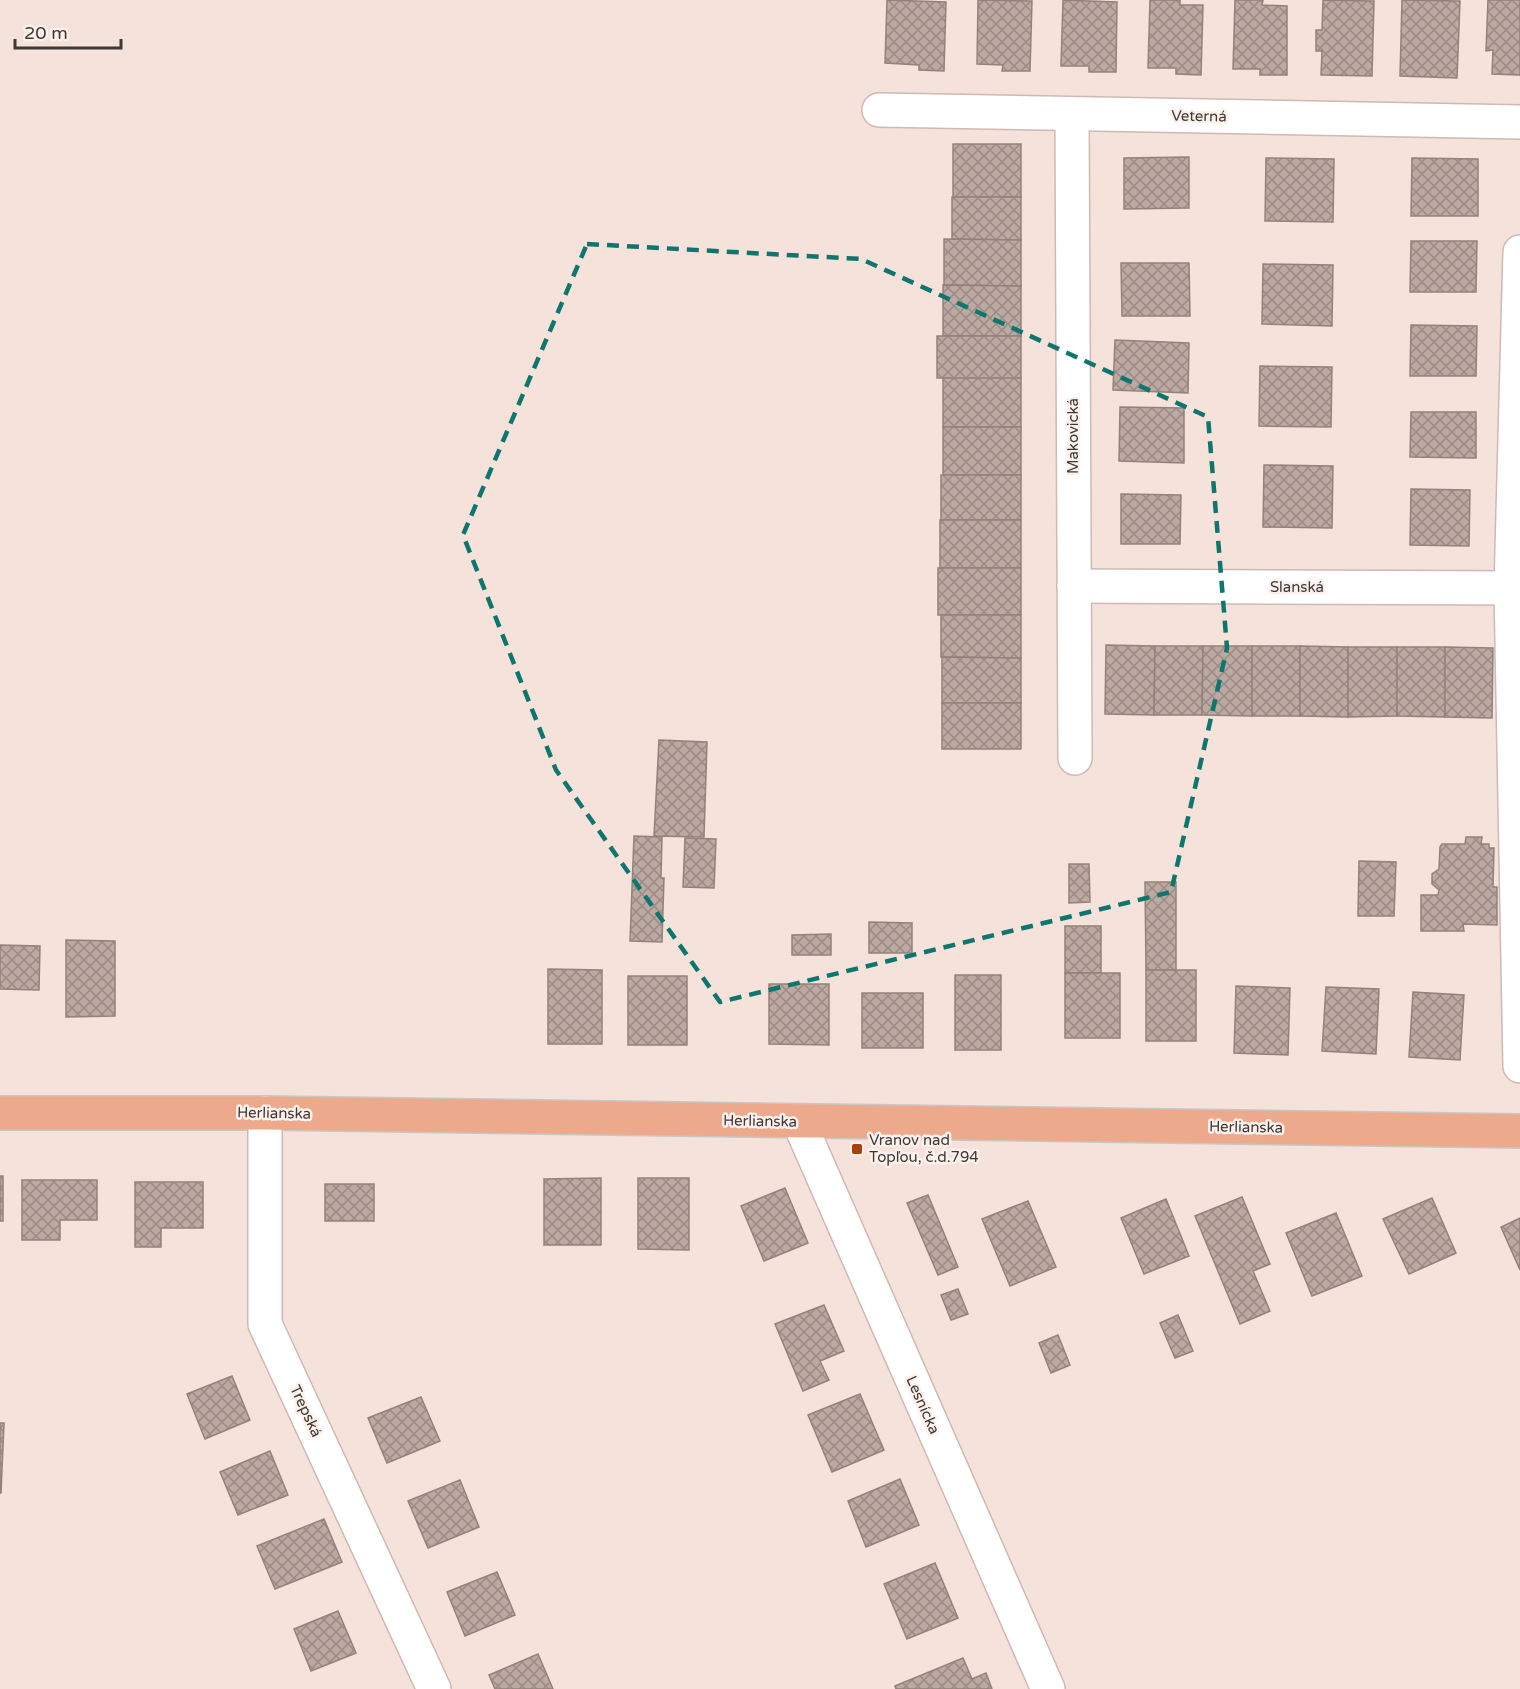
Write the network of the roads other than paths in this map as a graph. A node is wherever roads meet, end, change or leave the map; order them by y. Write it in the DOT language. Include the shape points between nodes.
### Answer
graph roads {
  1 [pos="879,110"];
  2 [pos="1072,114"];
  3 [pos="1520,122"];
  4 [pos="1520,252"];
  5 [pos="1074,585"];
  6 [pos="1515,588"];
  7 [pos="1074,758"];
  8 [pos="1520,1066"];
  9 [pos="0,1113"];
  10 [pos="265,1113"];
  11 [pos="799,1122"];
  12 [pos="1520,1131"];
  13 [pos="434,1689"];
  14 [pos="1048,1689"];
  1 -- 2 [label="street, Veterná"];
  2 -- 3 [label="street, Veterná"];
  2 -- 5 [label="street, Makovická"];
  4 -- 6 [label="street"];
  5 -- 6 [label="street, Slanská"];
  5 -- 7 [label="street, Makovická"];
  6 -- 8 [label="street"];
  9 -- 10 [label="main road, Herlianska"];
  10 -- 11 [label="main road, Herlianska"];
  10 -- 13 [label="street, Trepská" via="265,1324"];
  11 -- 12 [label="main road, Herlianska"];
  11 -- 14 [label="street, Lesnícka"];
}
